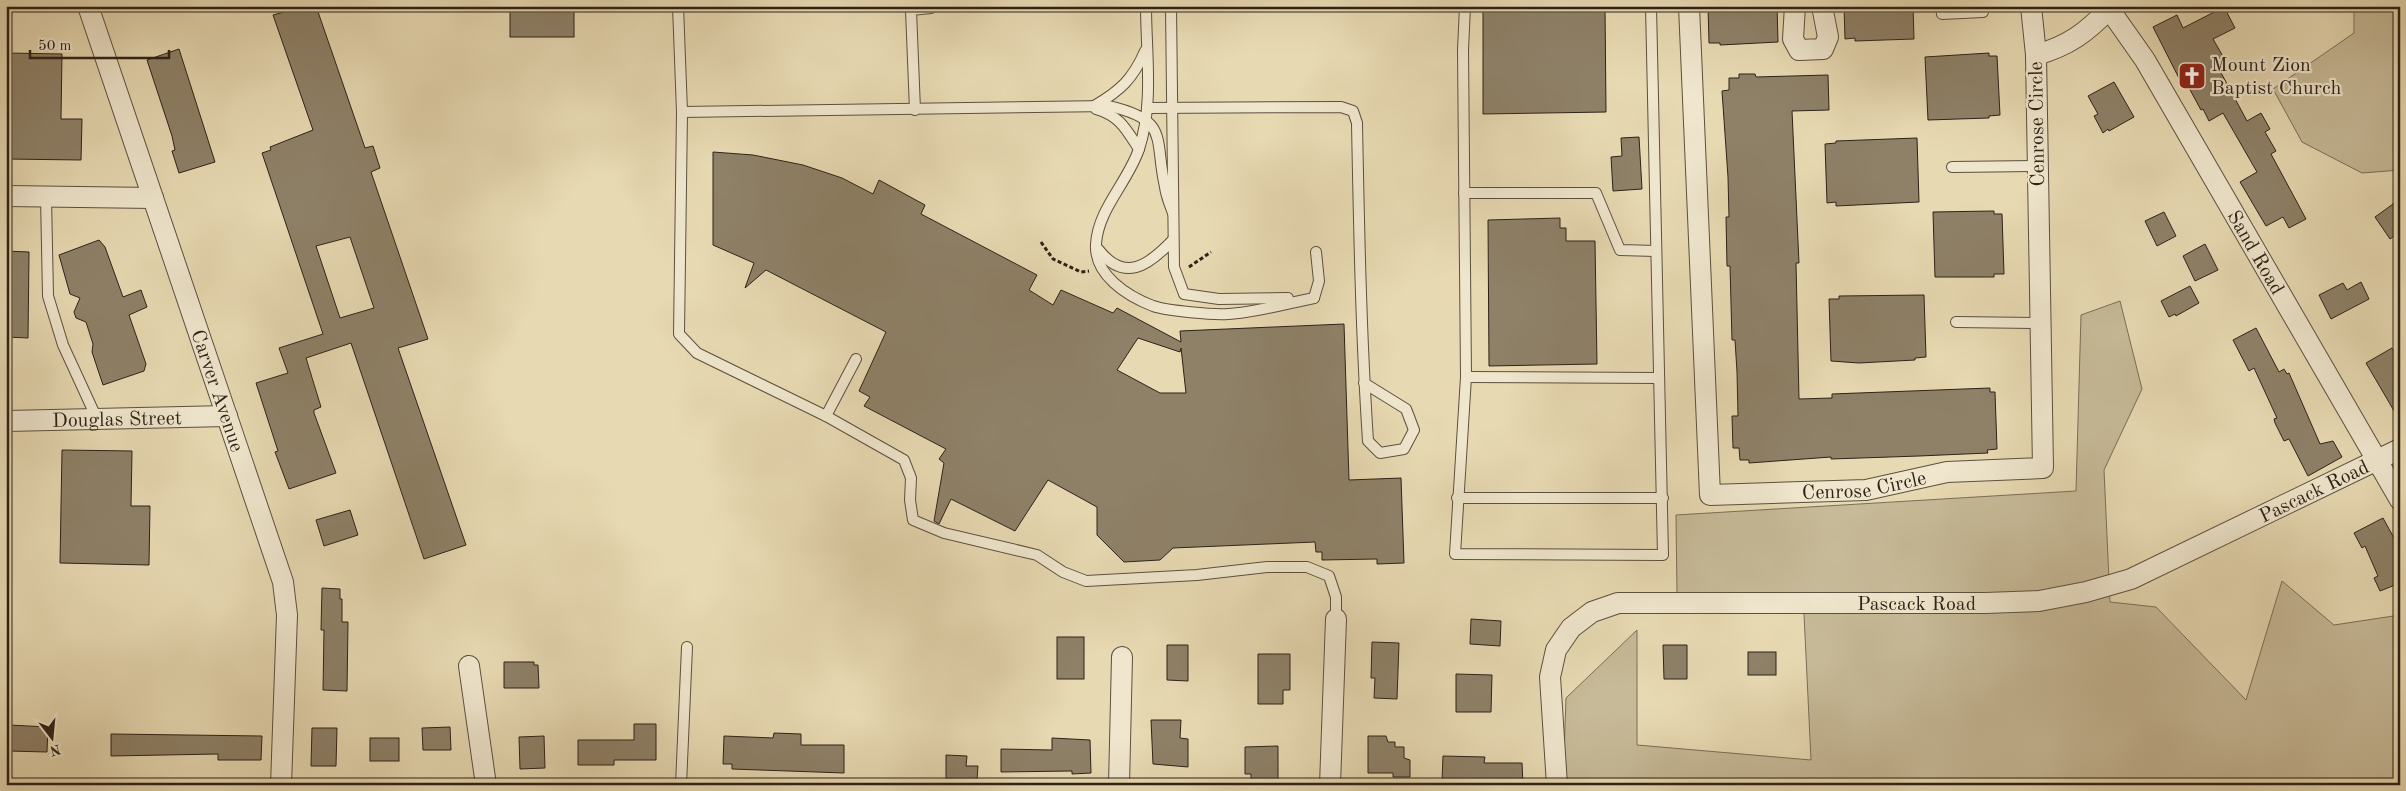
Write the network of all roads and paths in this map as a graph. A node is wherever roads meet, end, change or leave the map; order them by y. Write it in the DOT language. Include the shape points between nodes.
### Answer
graph roads {
  1 [pos="88,6"];
  2 [pos="678,6"];
  3 [pos="1171,6"];
  4 [pos="1466,6"];
  5 [pos="1652,6"];
  6 [pos="1690,6"];
  7 [pos="1795,6"];
  8 [pos="1822,6"];
  9 [pos="1941,6"];
  10 [pos="2031,6"];
  11 [pos="1145,7"];
  12 [pos="931,8"];
  13 [pos="2108,8"];
  14 [pos="1983,12"];
  15 [pos="1146,49"];
  16 [pos="2036,55"];
  17 [pos="1090,108"];
  18 [pos="1148,108"];
  19 [pos="1173,108"];
  20 [pos="915,110"];
  21 [pos="682,112"];
  22 [pos="1145,119"];
  23 [pos="1139,149"];
  24 [pos="2037,166"];
  25 [pos="1952,167"];
  26 [pos="1464,193"];
  27 [pos="6,196"];
  28 [pos="46,197"];
  29 [pos="153,198"];
  30 [pos="1173,213"];
  31 [pos="1172,241"];
  32 [pos="1041,242"];
  33 [pos="1096,246"];
  34 [pos="1656,251"];
  35 [pos="1316,252"];
  36 [pos="1100,269"];
  37 [pos="1314,298"];
  38 [pos="1956,322"];
  39 [pos="2039,323"];
  40 [pos="856,359"];
  41 [pos="1466,377"];
  42 [pos="1658,378"];
  43 [pos="1364,383"];
  44 [pos="227,416"];
  45 [pos="826,416"];
  46 [pos="97,419"];
  47 [pos="7,421"];
  48 [pos="2400,449"];
  49 [pos="2377,461"];
  50 [pos="1457,498"];
  51 [pos="1662,498"];
  52 [pos="2400,500"];
  53 [pos="1336,619"];
  54 [pos="687,647"];
  55 [pos="1122,657"];
  56 [pos="469,666"];
  57 [pos="281,785"];
  58 [pos="486,785"];
  59 [pos="682,785"];
  60 [pos="1120,785"];
  61 [pos="1330,785"];
  62 [pos="1557,785"];
  1 -- 29 [label="street, Carver Avenue"];
  2 -- 21 [label="lane"];
  3 -- 19 [label="lane"];
  4 -- 26 [label="lane" via="1463,50"];
  5 -- 34 [label="lane"];
  6 -- 39 [label="street, Cenrose Circle" via="1710,495 1866,490 1947,472 2043,468"];
  7 -- 8 [label="street" via="1793,39 1799,50 1823,49 1828,37"];
  9 -- 14 [label="lane" via="1942,14"];
  10 -- 16 [label="street, Cenrose Circle"];
  11 -- 15 [label="lane"];
  12 -- 20 [label="lane" via="912,10"];
  13 -- 16 [label="street" via="2081,35 2059,49"];
  13 -- 49 [label="street, Sand Road" via="2145,60"];
  15 -- 17 [label="lane" via="1134,74 1122,89"];
  15 -- 18 [label="lane"];
  16 -- 24 [label="street, Cenrose Circle"];
  17 -- 20 [label="lane"];
  17 -- 22 [label="lane" via="1109,106 1134,112"];
  17 -- 23 [label="lane" via="1106,112 1121,122"];
  18 -- 19 [label="lane"];
  18 -- 22 [label="lane"];
  19 -- 30 [label="lane"];
  19 -- 43 [label="lane" via="1341,107 1353,111 1357,123"];
  20 -- 21 [label="lane"];
  21 -- 45 [label="lane" via="679,334 697,353"];
  22 -- 23 [label="lane"];
  22 -- 30 [label="lane" via="1158,135 1164,187"];
  23 -- 33 [label="lane" via="1098,226"];
  24 -- 25 [label="lane"];
  24 -- 39 [label="street, Cenrose Circle"];
  26 -- 34 [label="lane" via="1596,193 1620,250"];
  26 -- 41 [label="lane"];
  27 -- 28 [label="street"];
  28 -- 29 [label="street"];
  28 -- 46 [label="lane" via="48,296 63,345"];
  29 -- 44 [label="street, Carver Avenue"];
  30 -- 31 [label="lane"];
  31 -- 33 [label="lane" via="1156,258 1141,267 1124,267 1108,262"];
  31 -- 37 [label="lane" via="1174,267 1184,294 1218,299"];
  32 -- 36 [label="path" via="1053,259 1081,272"];
  33 -- 36 [label="lane"];
  34 -- 42 [label="lane"];
  35 -- 37 [label="lane" via="1319,281"];
  36 -- 37 [label="lane" via="1116,285 1154,306 1176,310 1229,314"];
  38 -- 39 [label="lane"];
  40 -- 45 [label="lane"];
  41 -- 42 [label="lane"];
  41 -- 50 [label="lane"];
  42 -- 51 [label="lane"];
  43 -- 43 [label="lane" via="1368,441 1380,453 1404,449 1414,430 1406,409"];
  44 -- 46 [label="street, Douglas Street"];
  44 -- 57 [label="street, Carver Avenue" via="283,582 287,615"];
  45 -- 53 [label="lane" via="904,460 912,478 910,500 913,520 944,533 1036,555 1063,572 1086,580 1306,567 1329,576 1336,597"];
  46 -- 47 [label="street, Douglas Street"];
  48 -- 49 [label="street, Pascack Road"];
  49 -- 52 [label="street, Sand Road"];
  49 -- 62 [label="street, Pascack Road" via="2131,579 2086,592 2038,601 1985,603 1618,603 1592,612 1571,628 1556,650 1550,677"];
  50 -- 51 [label="lane"];
  50 -- 51 [label="lane" via="1455,554 1663,556"];
  53 -- 61 [label="street"];
  54 -- 59 [label="lane"];
  55 -- 60 [label="street"];
  56 -- 58 [label="street"];
}
